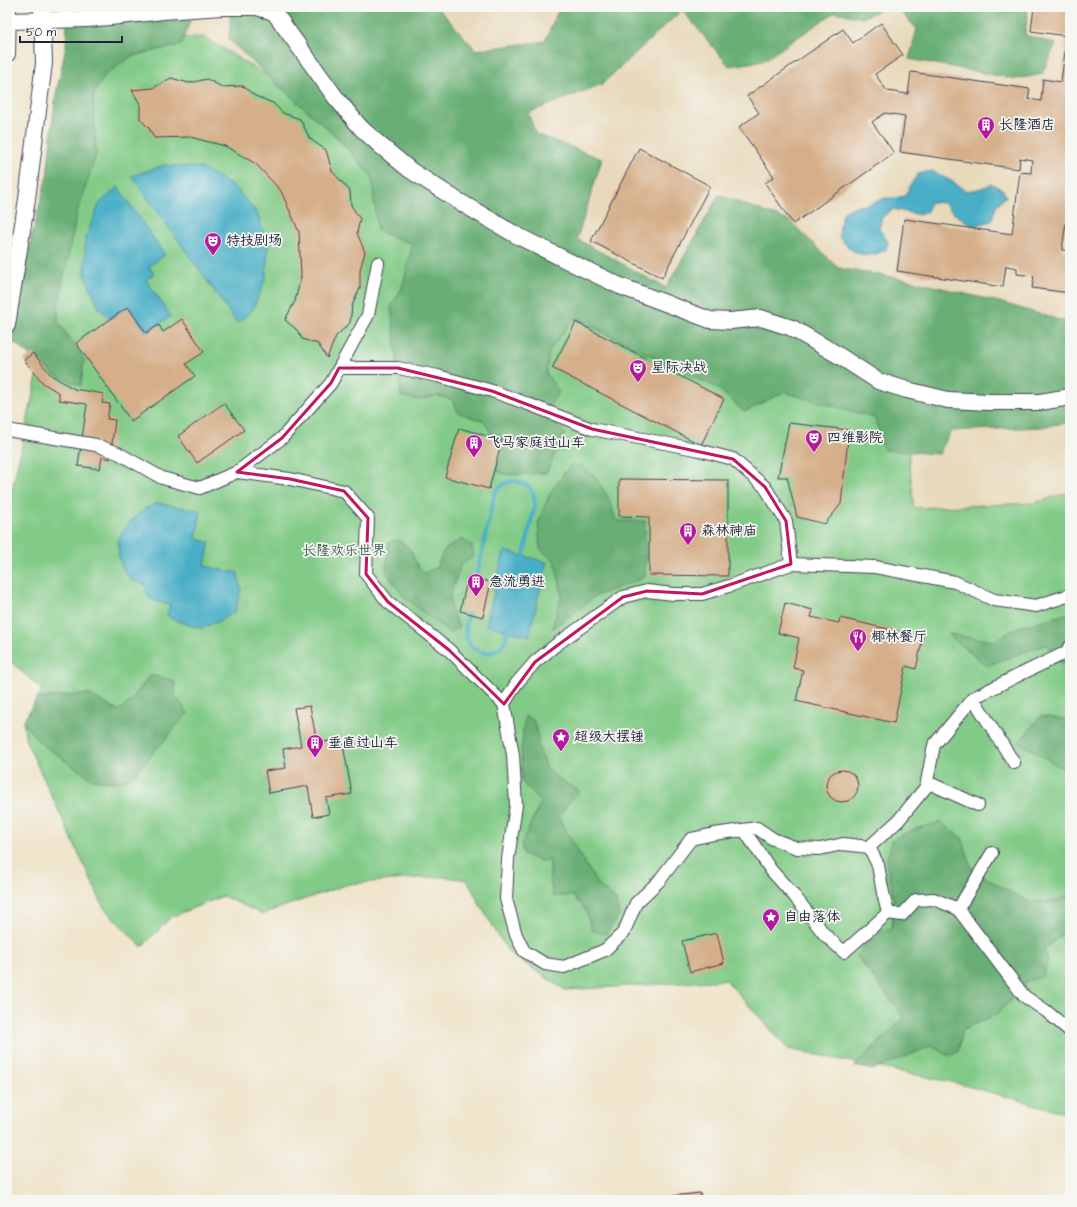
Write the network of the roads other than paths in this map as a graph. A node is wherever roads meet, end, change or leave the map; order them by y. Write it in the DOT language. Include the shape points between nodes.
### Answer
graph roads {
  1 [pos="274,10"];
  2 [pos="8,14"];
  3 [pos="42,14"];
  4 [pos="7,54"];
  5 [pos="378,263"];
  6 [pos="7,325"];
  7 [pos="339,368"];
  8 [pos="1070,397"];
  9 [pos="7,430"];
  10 [pos="237,472"];
  11 [pos="791,564"];
  12 [pos="1070,595"];
  13 [pos="1070,647"];
  14 [pos="973,698"];
  15 [pos="504,704"];
  16 [pos="1014,763"];
  17 [pos="927,782"];
  18 [pos="978,805"];
  19 [pos="744,830"];
  20 [pos="869,847"];
  21 [pos="992,853"];
  22 [pos="958,909"];
  23 [pos="888,912"];
  24 [pos="1070,1031"];
  1 -- 3 [label="street" via="257,7 222,7 120,16"];
  1 -- 8 [label="street" via="336,98 361,128 387,151 410,170 460,202 516,235 572,263 620,286 710,320 761,318 792,328 878,381 907,390 948,400 989,402 1040,402"];
  2 -- 3 [label="street"];
  2 -- 4 [label="street"];
  3 -- 6 [label="street" via="44,63 27,199"];
  5 -- 7 [label="street" via="368,315"];
  7 -- 10 [label="street" via="331,383 282,438"];
  7 -- 11 [label="street" via="398,368 438,376 506,396 592,430 734,459 765,487 786,521"];
  9 -- 10 [label="street" via="96,445 118,453 162,478 200,488"];
  10 -- 15 [label="street" via="290,479 344,491 368,518 366,574 388,602 448,650"];
  11 -- 12 [label="street" via="875,567 955,582 994,600 1036,606"];
  11 -- 15 [label="street" via="702,594 647,591 623,597 535,662 516,684"];
  13 -- 14 [label="street" via="1065,653"];
  14 -- 16 [label="street"];
  14 -- 17 [label="street" via="934,745"];
  15 -- 19 [label="street" via="513,756 516,805 508,859 506,899 516,935 524,951 545,964 564,967 606,950 624,932 636,903 659,881 691,839"];
  17 -- 18 [label="street"];
  17 -- 20 [label="street" via="926,787 898,821"];
  19 -- 20 [label="street" via="757,828 773,839 797,848 820,849 843,844"];
  19 -- 23 [label="street" via="770,870 825,934 844,952"];
  20 -- 23 [label="street" via="878,866"];
  21 -- 22 [label="street"];
  22 -- 23 [label="street" via="934,899 916,900 902,915"];
  22 -- 24 [label="street" via="1024,996"];
}
